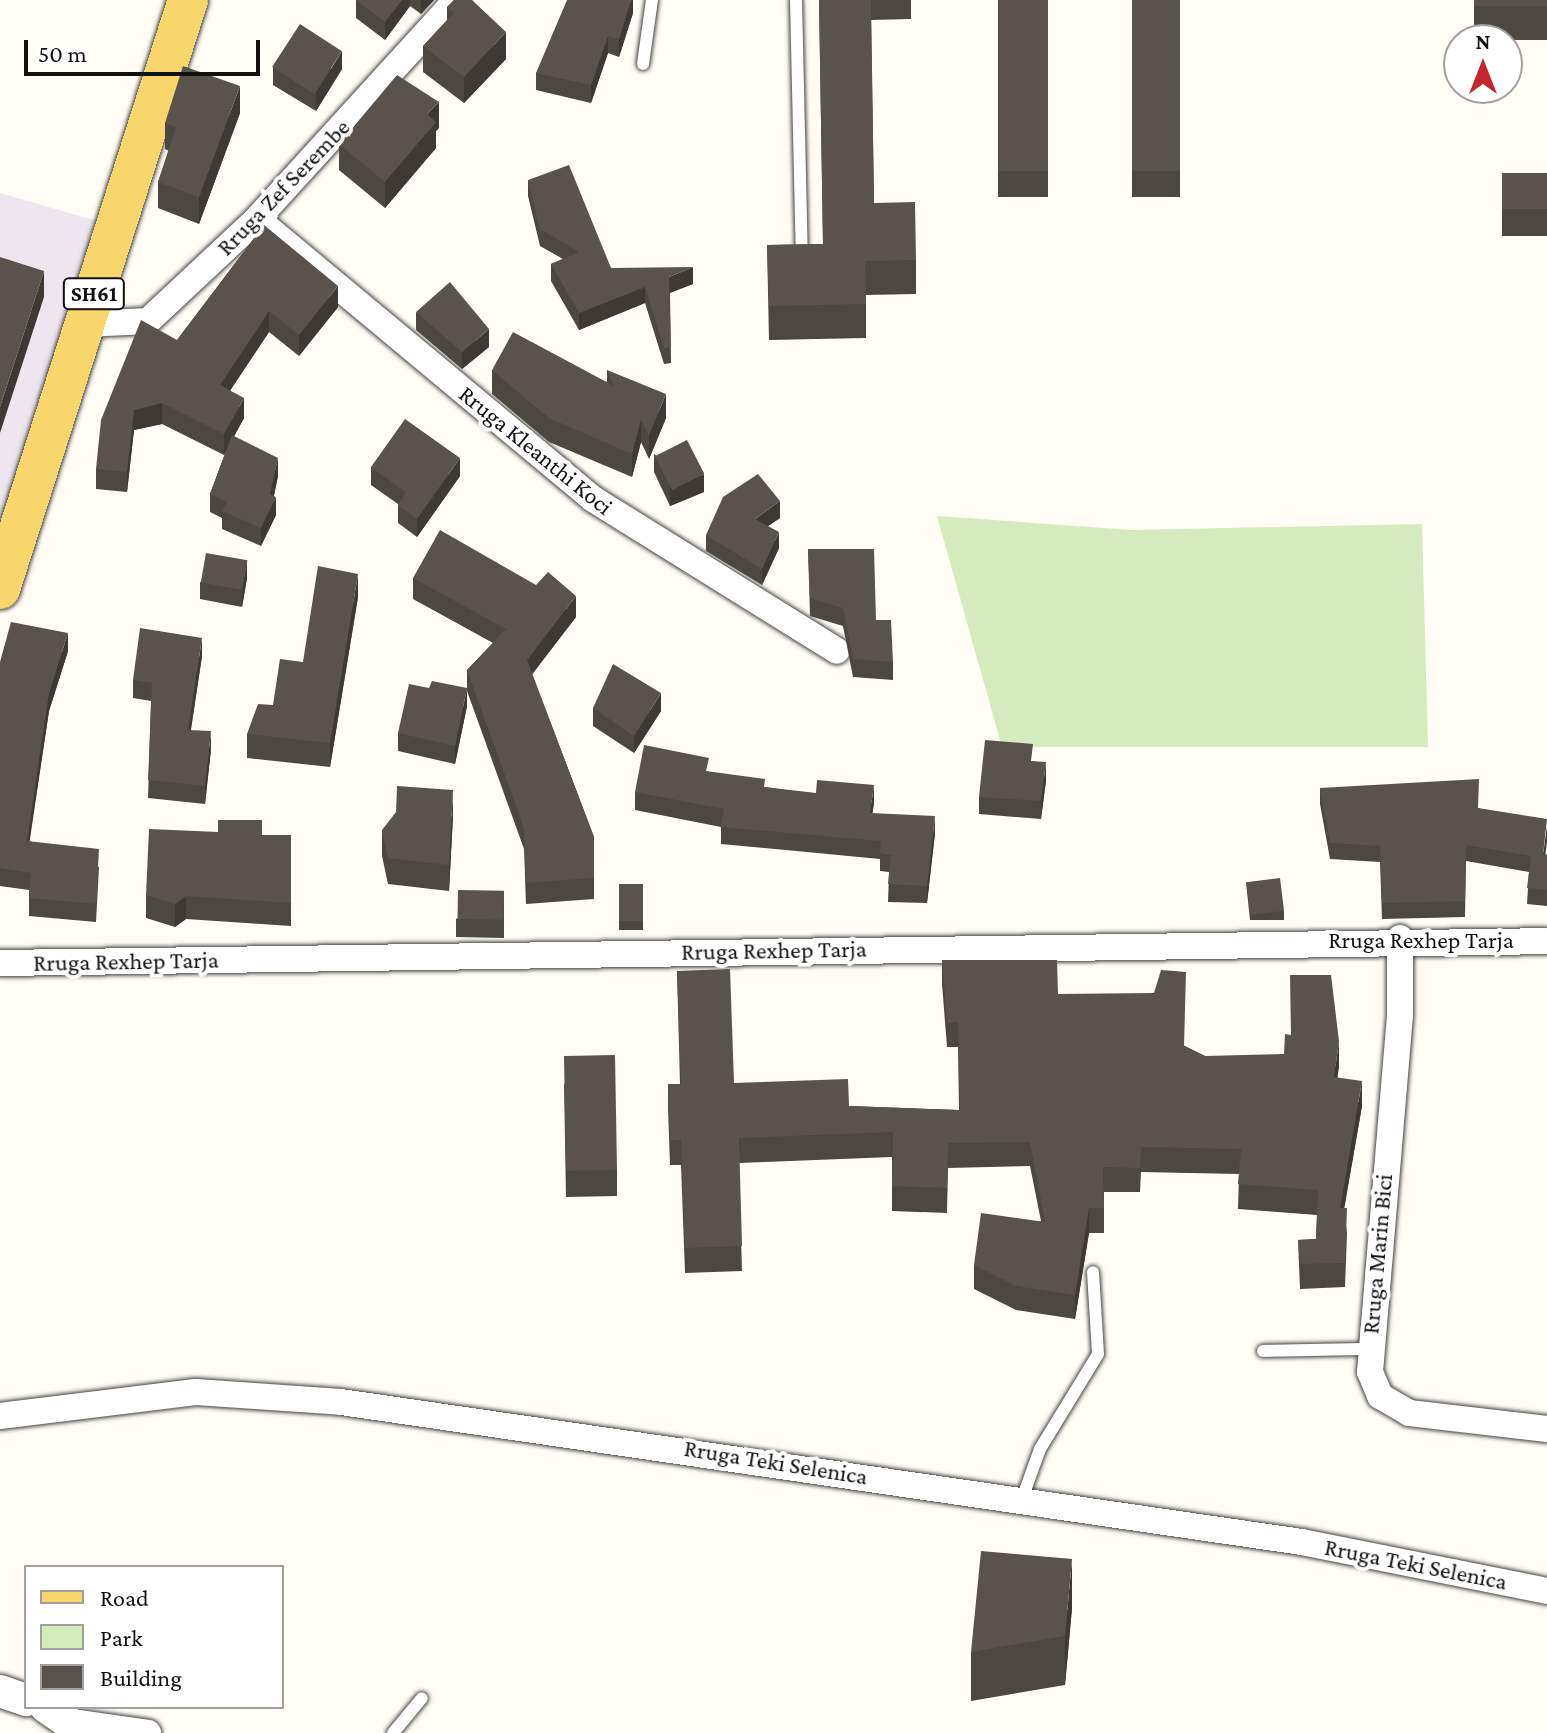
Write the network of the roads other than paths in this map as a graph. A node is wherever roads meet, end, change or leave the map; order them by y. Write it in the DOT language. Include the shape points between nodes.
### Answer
graph roads {
  1 [pos="188,0"];
  2 [pos="456,0"];
  3 [pos="652,0"];
  4 [pos="796,0"];
  5 [pos="643,64"];
  6 [pos="257,219"];
  7 [pos="802,260"];
  8 [pos="85,324"];
  9 [pos="0,589"];
  10 [pos="837,651"];
  11 [pos="1400,938"];
  12 [pos="1547,941"];
  13 [pos="0,963"];
  14 [pos="1093,1272"];
  15 [pos="1370,1349"];
  16 [pos="1263,1351"];
  17 [pos="0,1416"];
  18 [pos="1547,1429"];
  19 [pos="1022,1499"];
  20 [pos="1547,1591"];
  21 [pos="0,1691"];
  22 [pos="422,1698"];
  23 [pos="24,1699"];
  24 [pos="68,1721"];
  25 [pos="148,1733"];
  26 [pos="393,1733"];
  1 -- 8 [label="main road, SH61"];
  2 -- 6 [label="street, Rruga Zef Serembe"];
  3 -- 5 [label="lane"];
  4 -- 7 [label="lane"];
  6 -- 8 [label="street, Rruga Zef Serembe" via="148,321"];
  6 -- 10 [label="street, Rruga Kleanthi Koci" via="593,499"];
  8 -- 9 [label="main road, SH61"];
  11 -- 12 [label="street, Rruga Rexhep Tarja"];
  11 -- 13 [label="street, Rruga Rexhep Tarja"];
  11 -- 15 [label="street, Rruga Marin Bici" via="1400,1015"];
  14 -- 19 [label="lane" via="1098,1354 1040,1449"];
  15 -- 16 [label="lane"];
  15 -- 18 [label="street, Rruga Marin Bici" via="1370,1372 1393,1408"];
  17 -- 19 [label="street, Rruga Teki Selenica" via="134,1396 253,1392"];
  19 -- 20 [label="street, Rruga Teki Selenica" via="1302,1542"];
  21 -- 23 [label="street"];
  22 -- 26 [label="lane"];
  24 -- 25 [label="street"];
}
